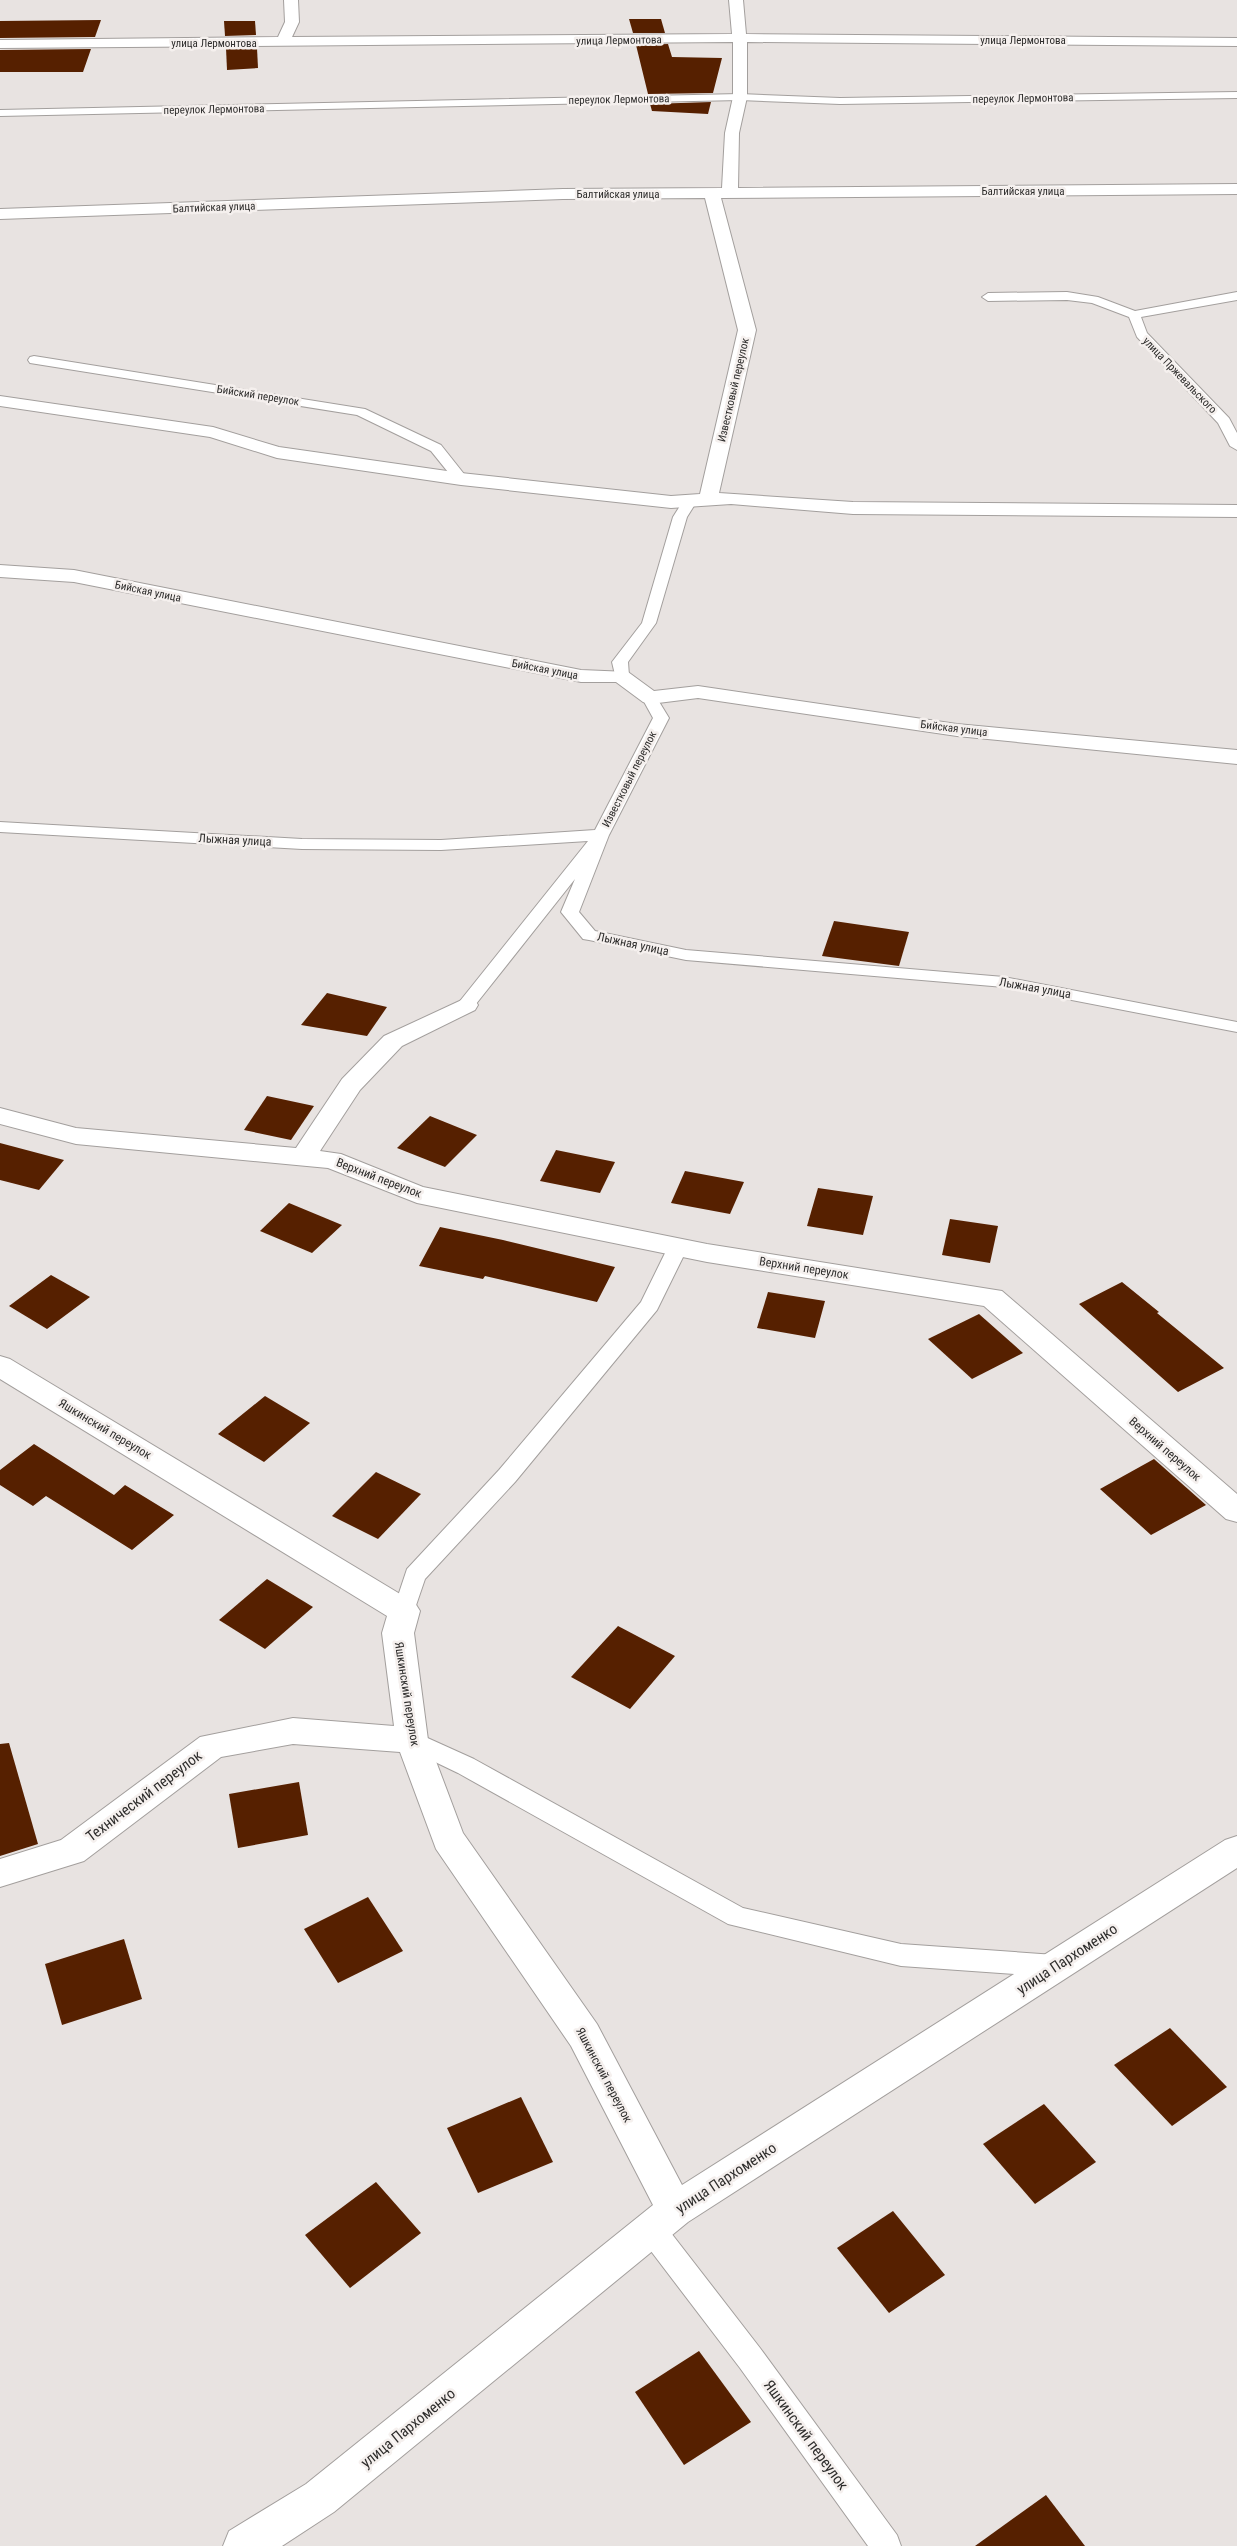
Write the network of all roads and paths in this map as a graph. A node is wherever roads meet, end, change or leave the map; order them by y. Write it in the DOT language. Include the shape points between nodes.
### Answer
graph roads {
  1 [pos="291,0"];
  2 [pos="736,0"];
  3 [pos="741,39"];
  4 [pos="1237,42"];
  5 [pos="282,43"];
  6 [pos="0,44"];
  7 [pos="1237,95"];
  8 [pos="740,96"];
  9 [pos="0,113"];
  10 [pos="1237,189"];
  11 [pos="712,193"];
  12 [pos="730,193"];
  13 [pos="0,214"];
  14 [pos="1237,296"];
  15 [pos="988,297"];
  16 [pos="1134,315"];
  17 [pos="34,360"];
  18 [pos="0,401"];
  19 [pos="1237,446"];
  20 [pos="461,479"];
  21 [pos="699,500"];
  22 [pos="1237,511"];
  23 [pos="0,571"];
  24 [pos="621,676"];
  25 [pos="650,698"];
  26 [pos="1237,757"];
  27 [pos="0,827"];
  28 [pos="601,835"];
  29 [pos="466,1005"];
  30 [pos="1237,1027"];
  31 [pos="0,1116"];
  32 [pos="303,1157"];
  33 [pos="678,1247"];
  34 [pos="0,1366"];
  35 [pos="1237,1511"];
  36 [pos="404,1611"];
  37 [pos="412,1740"];
  38 [pos="1237,1850"];
  39 [pos="0,1873"];
  40 [pos="1056,1966"];
  41 [pos="663,2220"];
  42 [pos="244,2546"];
  43 [pos="886,2546"];
  1 -- 5 [label="street" via="292,22"];
  2 -- 3 [label="street"];
  3 -- 4 [label="street, улица Лермонтова"];
  3 -- 5 [label="street, улица Лермонтова"];
  3 -- 8 [label="street"];
  5 -- 6 [label="street, улица Лермонтова"];
  7 -- 8 [label="lane, переулок Лермонтова" via="840,101"];
  8 -- 9 [label="lane, переулок Лермонтова"];
  8 -- 12 [label="street" via="732,133"];
  10 -- 12 [label="street, Балтийская улица"];
  11 -- 12 [label="street, Балтийская улица"];
  11 -- 13 [label="street, Балтийская улица" via="563,194"];
  11 -- 21 [label="street, Известковый переулок" via="746,330"];
  14 -- 16 [label="lane"];
  15 -- 16 [label="lane" via="1067,296 1094,300"];
  16 -- 19 [label="lane, улица Пржевальского" via="1141,334 1224,421"];
  17 -- 20 [label="lane, Бийский переулок" via="360,412 436,448"];
  18 -- 20 [label="street" via="213,432 276,452"];
  20 -- 21 [label="street" via="671,502"];
  21 -- 22 [label="street" via="730,498 852,508"];
  21 -- 24 [label="lane, Известковый переулок" via="680,517 649,623 620,662"];
  23 -- 24 [label="street, Бийская улица" via="74,576 581,676"];
  24 -- 25 [label="street"];
  25 -- 26 [label="street, Бийская улица" via="698,692 957,730"];
  25 -- 28 [label="lane, Известковый переулок" via="661,718"];
  27 -- 28 [label="lane, Лыжная улица" via="302,844 441,845"];
  28 -- 29 [label="lane"];
  28 -- 30 [label="lane, Лыжная улица" via="570,912 589,935 686,955 1004,982"];
  29 -- 32 [label="street" via="393,1041 351,1085"];
  31 -- 32 [label="street, Верхний переулок" via="76,1136"];
  32 -- 33 [label="street, Верхний переулок" via="332,1160 417,1194"];
  33 -- 35 [label="street, Верхний переулок" via="992,1298"];
  33 -- 36 [label="lane" via="650,1305 507,1476 415,1574"];
  34 -- 36 [label="street, Яшкинский переулок"];
  36 -- 37 [label="street, Яшкинский переулок" via="398,1633"];
  37 -- 39 [label="street, Технический переулок" via="293,1731 212,1746 72,1850"];
  37 -- 40 [label="lane" via="466,1766 737,1917 901,1955"];
  37 -- 41 [label="street, Яшкинский переулок" via="448,1839 584,2035"];
  38 -- 40 [label="street, улица Пархоменко"];
  40 -- 41 [label="street, улица Пархоменко"];
  41 -- 42 [label="street, улица Пархоменко" via="320,2498"];
  41 -- 43 [label="lane, Яшкинский переулок" via="750,2358"];
}
